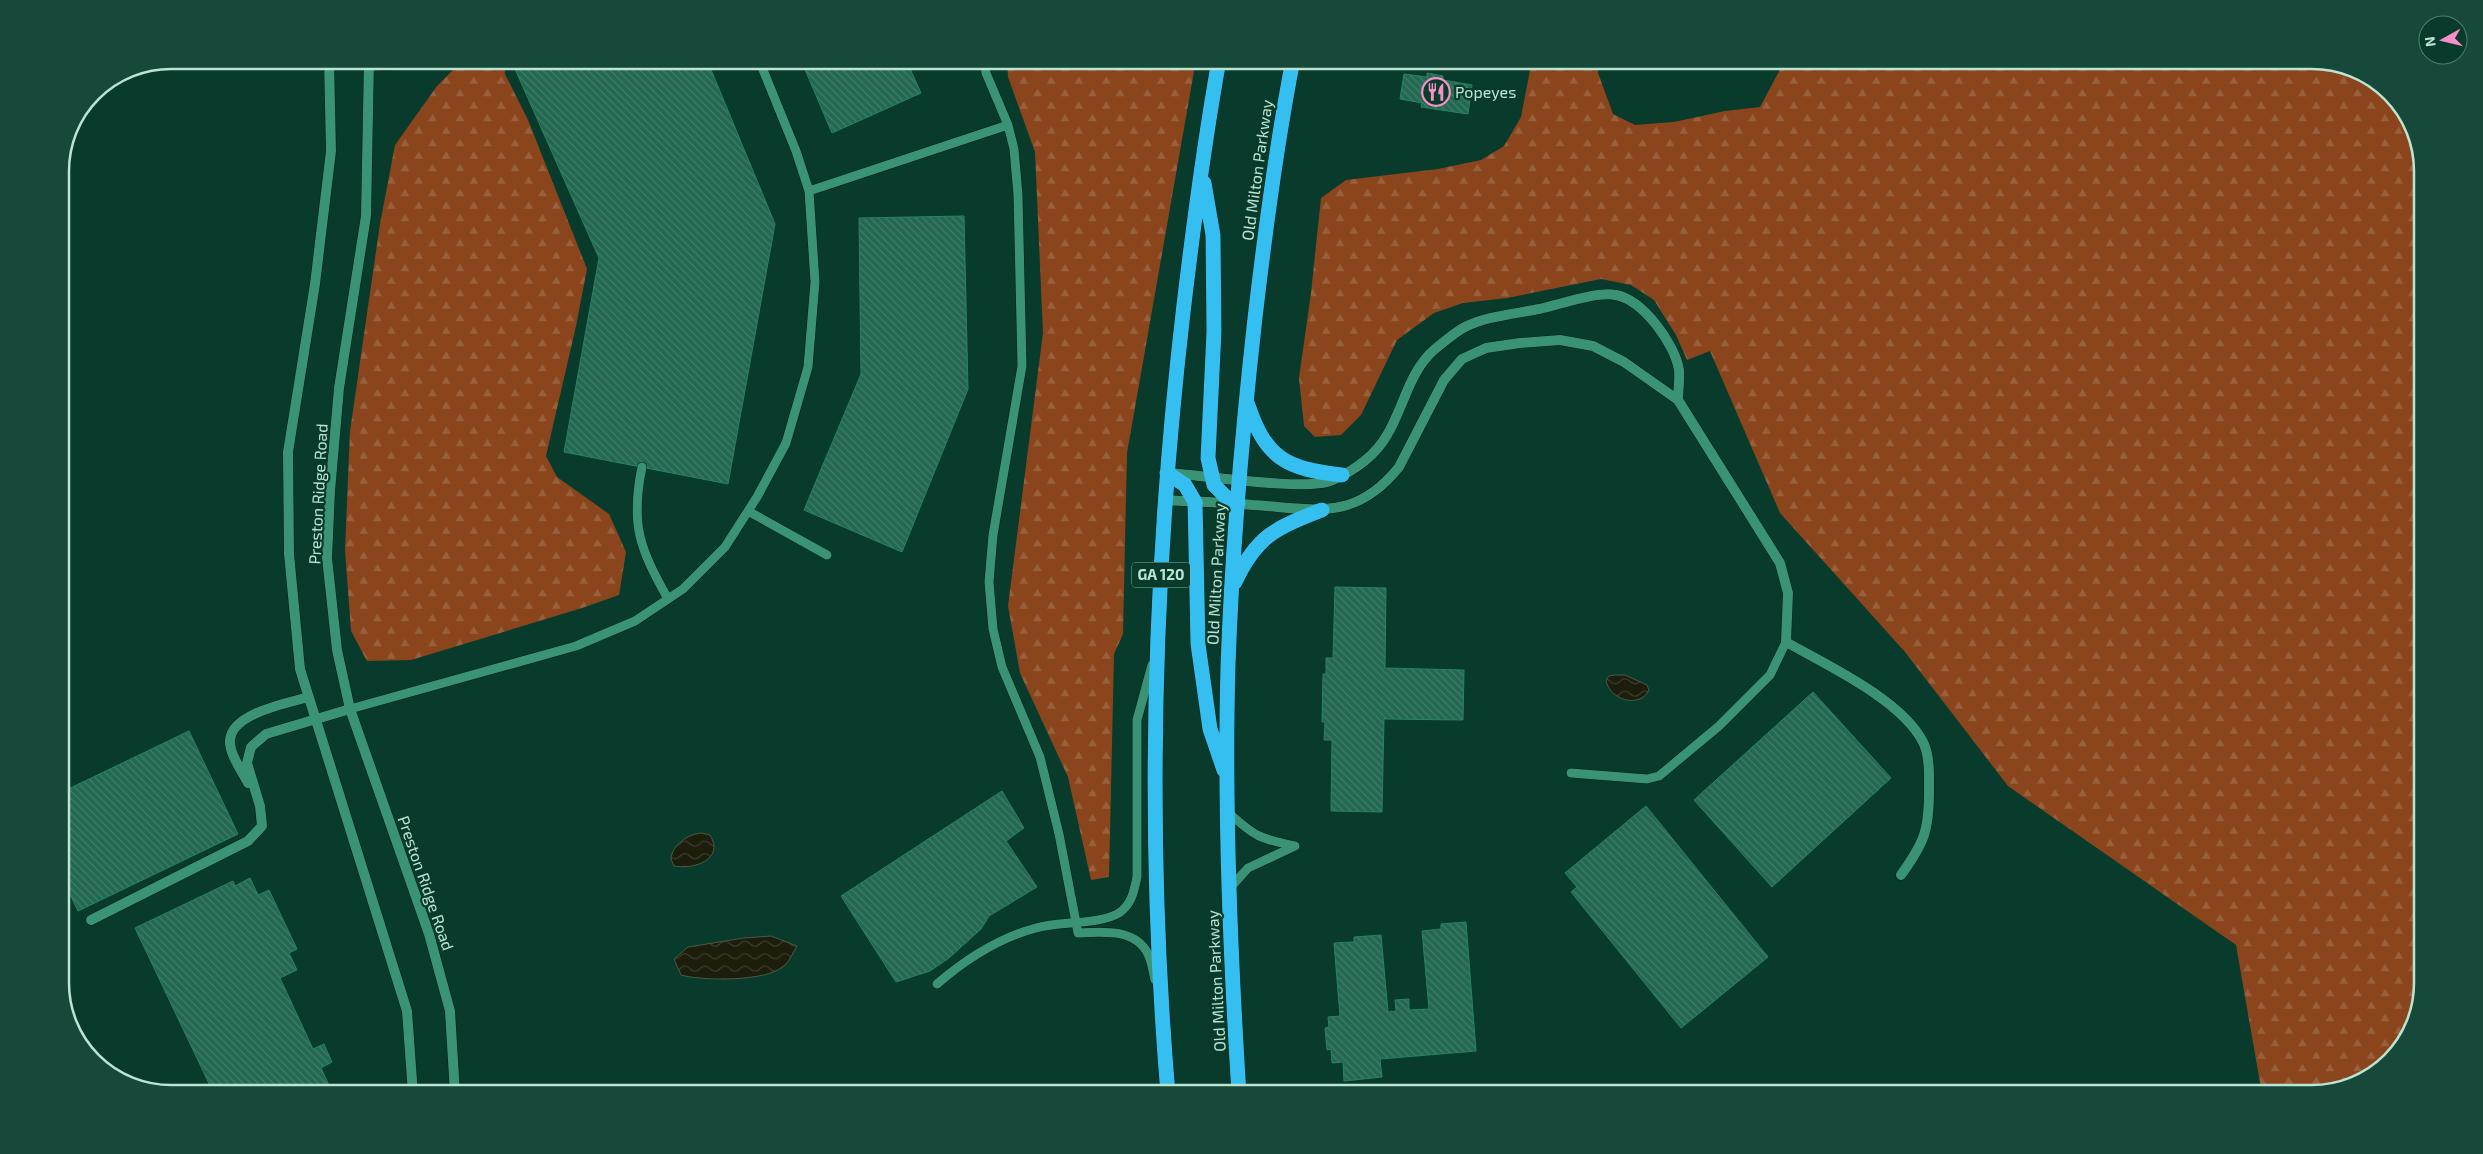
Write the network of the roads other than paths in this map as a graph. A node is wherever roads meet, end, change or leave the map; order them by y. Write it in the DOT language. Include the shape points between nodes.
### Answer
graph roads {
  1 [pos="329,69"];
  2 [pos="370,69"];
  3 [pos="763,69"];
  4 [pos="985,69"];
  5 [pos="1217,69"];
  6 [pos="1290,69"];
  7 [pos="1008,125"];
  8 [pos="1201,167"];
  9 [pos="809,191"];
  10 [pos="1246,399"];
  11 [pos="1678,400"];
  12 [pos="642,467"];
  13 [pos="1167,473"];
  14 [pos="1342,475"];
  15 [pos="1211,476"];
  16 [pos="1240,479"];
  17 [pos="1164,500"];
  18 [pos="1195,502"];
  19 [pos="1238,504"];
  20 [pos="748,510"];
  21 [pos="1322,510"];
  22 [pos="826,555"];
  23 [pos="1232,588"];
  24 [pos="668,599"];
  25 [pos="1786,642"];
  26 [pos="1158,645"];
  27 [pos="309,697"];
  28 [pos="350,709"];
  29 [pos="316,718"];
  30 [pos="1571,772"];
  31 [pos="1228,781"];
  32 [pos="260,806"];
  33 [pos="1229,814"];
  34 [pos="1901,875"];
  35 [pos="1230,888"];
  36 [pos="91,920"];
  37 [pos="1076,921"];
  38 [pos="936,984"];
  39 [pos="1161,1003"];
  40 [pos="1166,1071"];
  41 [pos="412,1085"];
  42 [pos="454,1085"];
  43 [pos="1167,1085"];
  44 [pos="1171,1085"];
  45 [pos="1239,1085"];
  1 -- 27 [label="street, Preston Ridge Road" via="331,151 315,284 288,452 289,554 300,669"];
  2 -- 28 [label="street, Preston Ridge Road" via="366,216 339,388 327,558 338,650"];
  3 -- 9 [label="lane"];
  4 -- 7 [label="lane"];
  5 -- 8 [label="highway, GA 120"];
  6 -- 10 [label="highway, Old Milton Parkway" via="1269,197"];
  7 -- 9 [label="lane"];
  7 -- 37 [label="lane" via="1014,149 1018,195 1022,366 993,535 989,582 993,629 1002,667 1040,757 1060,834"];
  8 -- 13 [label="highway, GA 120"];
  8 -- 15 [label="highway" via="1213,235 1214,331 1207,439"];
  9 -- 20 [label="lane" via="815,282 808,367 786,443"];
  10 -- 14 [label="highway" via="1261,438 1272,451 1298,467"];
  10 -- 16 [label="highway, Old Milton Parkway"];
  11 -- 14 [label="street" via="1679,369 1667,340 1634,301 1616,294 1596,296 1492,319 1465,327 1433,350 1411,380 1388,434 1367,461"];
  11 -- 21 [label="street" via="1624,362 1593,346 1560,340 1486,348 1462,359 1444,380 1390,479 1361,500"];
  11 -- 25 [label="street" via="1780,563 1788,593"];
  12 -- 24 [label="lane" via="637,500 638,531 646,559"];
  13 -- 15 [label="street"];
  13 -- 17 [label="highway, GA 120"];
  13 -- 18 [label="highway" via="1185,485"];
  14 -- 16 [label="street" via="1320,484"];
  15 -- 16 [label="street"];
  15 -- 19 [label="highway" via="1220,492"];
  16 -- 19 [label="highway, Old Milton Parkway"];
  17 -- 18 [label="street"];
  17 -- 26 [label="highway, GA 120"];
  18 -- 19 [label="street"];
  18 -- 31 [label="highway" via="1198,644 1210,729"];
  19 -- 21 [label="street"];
  19 -- 23 [label="highway, Old Milton Parkway"];
  20 -- 22 [label="lane"];
  20 -- 24 [label="lane" via="725,547 683,589"];
  21 -- 23 [label="highway" via="1282,526 1260,541"];
  23 -- 31 [label="highway, Old Milton Parkway"];
  24 -- 28 [label="lane" via="635,621 576,646"];
  25 -- 30 [label="lane" via="1770,675 1719,726 1659,776 1647,779"];
  25 -- 34 [label="street" via="1886,702 1910,721 1924,744 1929,771 1928,830 1919,851"];
  26 -- 37 [label="lane" via="1137,720 1137,876 1132,899 1120,912 1104,920"];
  26 -- 39 [label="highway, GA 120" via="1156,756"];
  27 -- 29 [label="street, Preston Ridge Road"];
  27 -- 32 [label="street" via="251,716 241,721 232,733 232,749"];
  28 -- 29 [label="street"];
  28 -- 42 [label="street, Preston Ridge Road" via="429,934 450,1011"];
  29 -- 32 [label="street" via="266,734 251,747 247,763"];
  29 -- 41 [label="street, Preston Ridge Road" via="407,1011"];
  31 -- 33 [label="highway, Old Milton Parkway"];
  32 -- 36 [label="street" via="262,826 248,841"];
  33 -- 35 [label="highway, Old Milton Parkway"];
  33 -- 35 [label="lane" via="1253,834 1295,846 1248,868"];
  35 -- 45 [label="highway, Old Milton Parkway"];
  37 -- 38 [label="lane" via="1036,928 995,943 965,960"];
  37 -- 39 [label="lane" via="1078,933 1123,934 1138,941 1148,954"];
  39 -- 40 [label="highway, GA 120"];
  40 -- 43 [label="highway, GA 120"];
  40 -- 44 [label="highway"];
}
